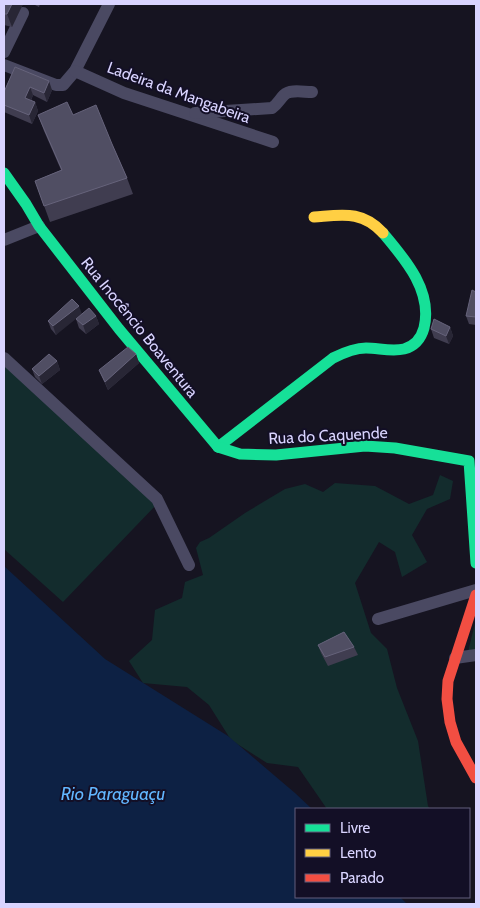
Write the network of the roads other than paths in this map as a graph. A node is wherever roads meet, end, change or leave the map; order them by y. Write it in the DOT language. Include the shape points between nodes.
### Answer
graph roads {
  1 [pos="109,4"];
  2 [pos="23,13"];
  3 [pos="4,52"];
  4 [pos="4,65"];
  5 [pos="75,70"];
  6 [pos="312,92"];
  7 [pos="188,114"];
  8 [pos="273,142"];
  9 [pos="4,173"];
  10 [pos="314,217"];
  11 [pos="39,226"];
  12 [pos="4,240"];
  13 [pos="4,358"];
  14 [pos="218,447"];
  15 [pos="473,460"];
  16 [pos="475,516"];
  17 [pos="476,563"];
  18 [pos="190,565"];
  19 [pos="476,590"];
  20 [pos="476,595"];
  21 [pos="378,618"];
  22 [pos="476,654"];
  23 [pos="456,658"];
  24 [pos="476,778"];
  1 -- 5 [label="street"];
  2 -- 3 [label="street"];
  4 -- 5 [label="street" via="56,85 63,85"];
  5 -- 7 [label="street, Ladeira da Mangabeira" via="124,93"];
  6 -- 7 [label="street" via="285,94 272,108"];
  7 -- 8 [label="street, Ladeira da Mangabeira"];
  9 -- 11 [label="street, Rua Inocêncio Boaventura"];
  10 -- 14 [label="street" via="350,215 368,220 383,234 420,283 426,316 424,331 416,342 403,349 351,349 333,358"];
  11 -- 12 [label="street"];
  11 -- 14 [label="street, Rua Inocêncio Boaventura" via="119,329"];
  13 -- 18 [label="street" via="157,499"];
  14 -- 15 [label="street, Rua do Caquende" via="240,454 276,455 365,446"];
  15 -- 16 [label="street"];
  16 -- 17 [label="street"];
  19 -- 21 [label="street"];
  20 -- 23 [label="street"];
  22 -- 23 [label="street"];
  23 -- 24 [label="street" via="448,681 450,722 456,742"];
}
